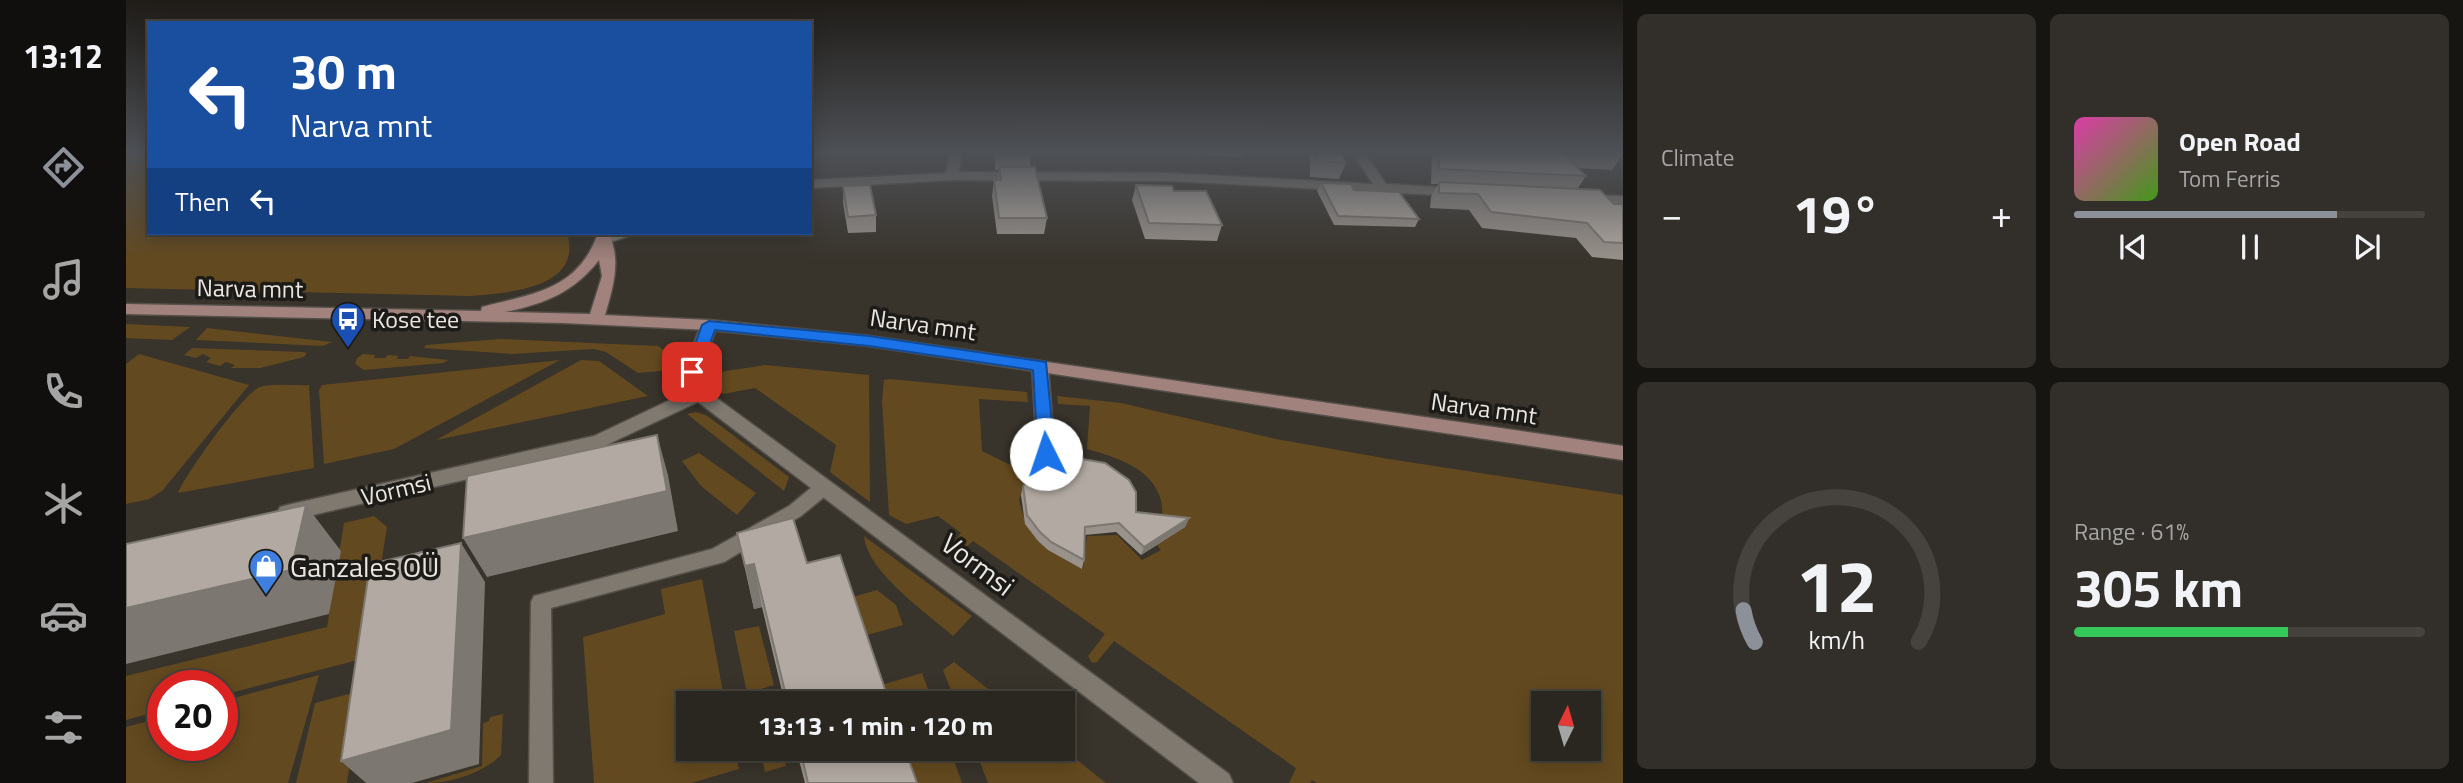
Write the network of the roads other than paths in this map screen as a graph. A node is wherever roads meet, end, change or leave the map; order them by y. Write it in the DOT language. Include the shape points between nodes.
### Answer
graph roads {
  1 [pos="1394,189"];
  2 [pos="1473,192"];
  3 [pos="1568,198"];
  4 [pos="1623,200"];
  5 [pos="604,236"];
  6 [pos="126,309"];
  7 [pos="437,318"];
  8 [pos="596,319"];
  9 [pos="709,325"];
  10 [pos="1040,366"];
  11 [pos="699,394"];
  12 [pos="1623,453"];
  13 [pos="1046,454"];
  14 [pos="823,488"];
  15 [pos="266,518"];
  16 [pos="541,783"];
  17 [pos="1220,783"];
  1 -- 2 [label="street"];
  3 -- 4 [label="street"];
  5 -- 7 [label="main road" via="582,275 556,293 521,304"];
  5 -- 8 [label="main road" via="610,276"];
  6 -- 7 [label="main road, Narva mnt"];
  7 -- 8 [label="main road, Narva mnt"];
  8 -- 9 [label="main road, Narva mnt"];
  9 -- 10 [label="main road, Narva mnt" via="869,341"];
  9 -- 11 [label="street" via="692,372"];
  10 -- 12 [label="main road, Narva mnt"];
  10 -- 13 [label="lane"];
  11 -- 14 [label="street, Vormsi"];
  11 -- 15 [label="street, Vormsi" via="598,442"];
  14 -- 16 [label="lane" via="795,511 718,556 541,602"];
  14 -- 17 [label="street, Vormsi"];
}
